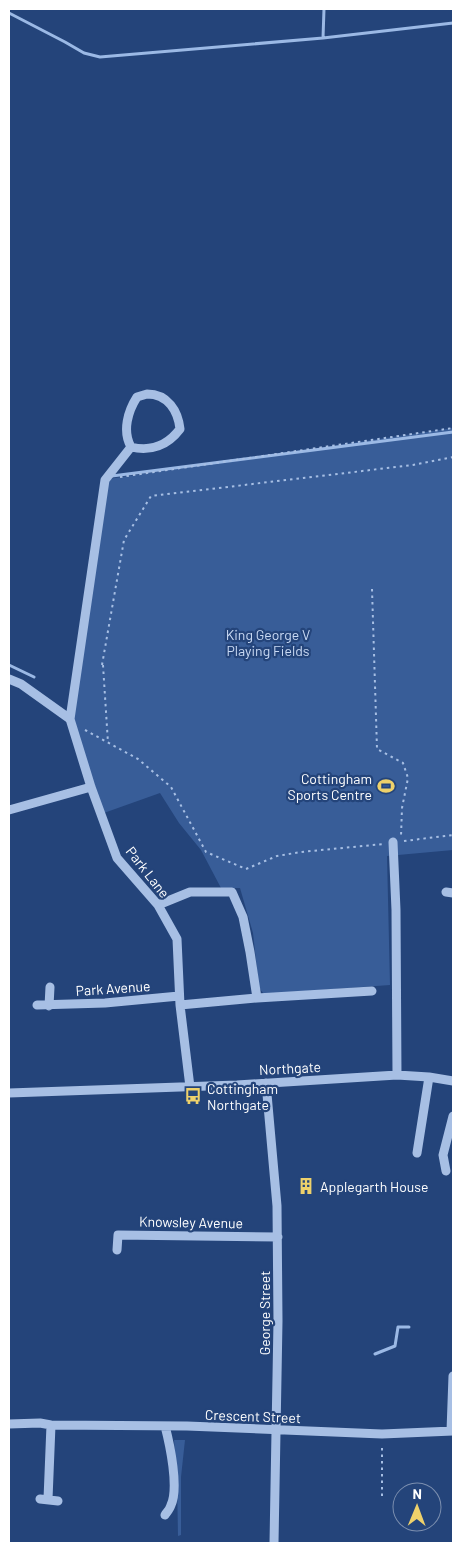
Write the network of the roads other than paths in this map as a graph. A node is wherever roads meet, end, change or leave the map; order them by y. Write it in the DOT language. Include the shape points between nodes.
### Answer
graph roads {
  1 [pos="131,447"];
  2 [pos="9,679"];
  3 [pos="71,721"];
  4 [pos="91,787"];
  5 [pos="9,810"];
  6 [pos="393,842"];
  7 [pos="158,905"];
  8 [pos="50,986"];
  9 [pos="372,991"];
  10 [pos="257,998"];
  11 [pos="179,1000"];
  12 [pos="37,1005"];
  13 [pos="49,1006"];
  14 [pos="397,1075"];
  15 [pos="430,1077"];
  16 [pos="453,1080"];
  17 [pos="266,1083"];
  18 [pos="190,1087"];
  19 [pos="9,1093"];
  20 [pos="453,1116"];
  21 [pos="417,1153"];
  22 [pos="446,1171"];
  23 [pos="278,1237"];
  24 [pos="117,1250"];
  25 [pos="453,1376"];
  26 [pos="9,1424"];
  27 [pos="51,1425"];
  28 [pos="165,1426"];
  29 [pos="276,1431"];
  30 [pos="452,1431"];
  31 [pos="58,1500"];
  32 [pos="165,1515"];
  33 [pos="274,1543"];
  1 -- 1 [label="street" via="127,440 127,423 137,397 155,394 173,406 179,416 180,429 172,440 157,447"];
  1 -- 3 [label="street" via="106,480"];
  2 -- 3 [label="street" via="21,684"];
  3 -- 4 [label="street, Park Lane"];
  4 -- 5 [label="street"];
  4 -- 7 [label="street, Park Lane" via="117,858"];
  6 -- 14 [label="street"];
  7 -- 10 [label="street" via="190,892 232,892 243,917"];
  7 -- 11 [label="street, Park Lane" via="177,939"];
  8 -- 13 [label="street"];
  9 -- 10 [label="street, Park Avenue"];
  10 -- 11 [label="street, Park Avenue"];
  11 -- 13 [label="street, Park Avenue"];
  11 -- 18 [label="street, Park Lane"];
  12 -- 13 [label="street, Park Avenue"];
  14 -- 15 [label="street, Northgate"];
  14 -- 17 [label="street, Northgate"];
  15 -- 16 [label="street, Northgate"];
  15 -- 21 [label="street"];
  17 -- 18 [label="street, Northgate"];
  17 -- 23 [label="street, George Street"];
  18 -- 19 [label="street, Northgate"];
  20 -- 22 [label="street" via="443,1155"];
  23 -- 24 [label="street, Knowsley Avenue" via="118,1235"];
  23 -- 29 [label="street, George Street"];
  25 -- 30 [label="street"];
  26 -- 27 [label="street, Crescent Street"];
  27 -- 28 [label="street, Crescent Street"];
  27 -- 31 [label="street" via="44,1499"];
  28 -- 29 [label="street, Crescent Street"];
  28 -- 32 [label="street" via="174,1479 172,1504"];
  29 -- 30 [label="street, Crescent Street" via="382,1434"];
  29 -- 33 [label="street, George Street"];
}
